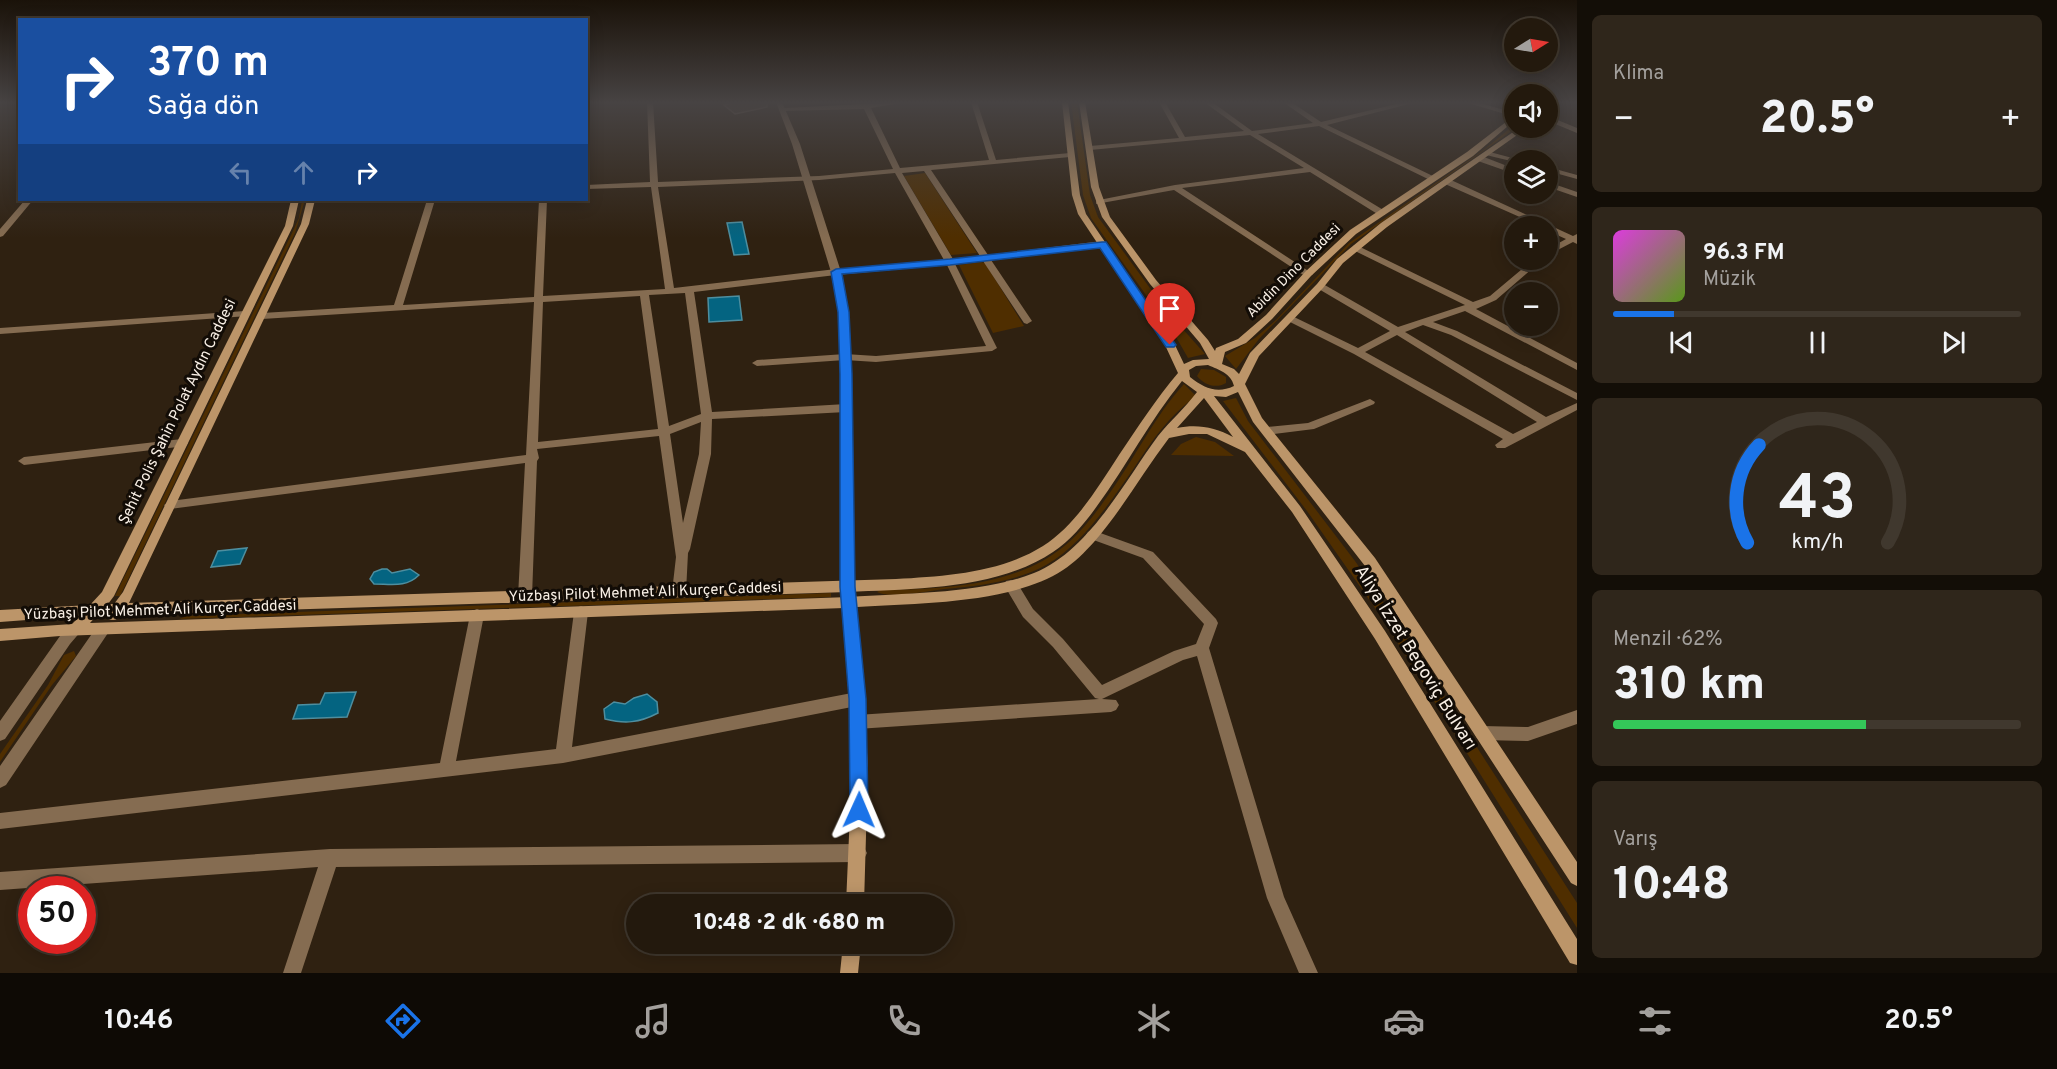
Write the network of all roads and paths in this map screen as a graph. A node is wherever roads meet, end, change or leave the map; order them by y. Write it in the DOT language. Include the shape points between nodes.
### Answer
graph roads {
  1 [pos="652,147"];
  2 [pos="796,147"];
  3 [pos="887,147"];
  4 [pos="988,147"];
  5 [pos="1069,147"];
  6 [pos="1096,147"];
  7 [pos="1274,147"];
  8 [pos="1369,147"];
  9 [pos="1477,147"];
  10 [pos="1497,147"];
  11 [pos="1090,148"];
  12 [pos="1070,155"];
  13 [pos="1485,156"];
  14 [pos="1504,158"];
  15 [pos="993,162"];
  16 [pos="1504,166"];
  17 [pos="927,169"];
  18 [pos="1310,170"];
  19 [pos="898,172"];
  20 [pos="1558,172"];
  21 [pos="806,177"];
  22 [pos="1577,177"];
  23 [pos="1433,178"];
  24 [pos="1448,182"];
  25 [pos="654,184"];
  26 [pos="588,187"];
  27 [pos="1175,187"];
  28 [pos="1558,188"];
  29 [pos="1577,195"];
  30 [pos="28,201"];
  31 [pos="295,201"];
  32 [pos="311,201"];
  33 [pos="431,201"];
  34 [pos="543,201"];
  35 [pos="1099,202"];
  36 [pos="1382,213"];
  37 [pos="1523,216"];
  38 [pos="1558,232"];
  39 [pos="0,234"];
  40 [pos="1576,239"];
  41 [pos="1102,244"];
  42 [pos="1558,247"];
  43 [pos="1356,248"];
  44 [pos="986,256"];
  45 [pos="950,262"];
  46 [pos="1526,270"];
  47 [pos="836,272"];
  48 [pos="1308,274"];
  49 [pos="1320,286"];
  50 [pos="689,290"];
  51 [pos="669,291"];
  52 [pos="644,292"];
  53 [pos="539,298"];
  54 [pos="398,307"];
  55 [pos="1471,307"];
  56 [pos="245,314"];
  57 [pos="262,316"];
  58 [pos="1289,318"];
  59 [pos="1027,321"];
  60 [pos="1424,322"];
  61 [pos="0,331"];
  62 [pos="1397,331"];
  63 [pos="1358,352"];
  64 [pos="845,357"];
  65 [pos="757,363"];
  66 [pos="1216,364"];
  67 [pos="1577,367"];
  68 [pos="1184,373"];
  69 [pos="1239,383"];
  70 [pos="1204,391"];
  71 [pos="1577,398"];
  72 [pos="1370,402"];
  73 [pos="1577,406"];
  74 [pos="846,408"];
  75 [pos="707,416"];
  76 [pos="1545,422"];
  77 [pos="1267,431"];
  78 [pos="664,432"];
  79 [pos="1164,436"];
  80 [pos="182,443"];
  81 [pos="533,452"];
  82 [pos="1251,452"];
  83 [pos="24,461"];
  84 [pos="170,505"];
  85 [pos="1092,535"];
  86 [pos="682,557"];
  87 [pos="1011,585"];
  88 [pos="679,592"];
  89 [pos="849,595"];
  90 [pos="525,597"];
  91 [pos="93,610"];
  92 [pos="117,610"];
  93 [pos="581,612"];
  94 [pos="477,615"];
  95 [pos="0,616"];
  96 [pos="103,629"];
  97 [pos="75,630"];
  98 [pos="0,635"];
  99 [pos="1202,648"];
  100 [pos="1100,693"];
  101 [pos="858,699"];
  102 [pos="1577,717"];
  103 [pos="857,722"];
  104 [pos="1482,733"];
  105 [pos="0,734"];
  106 [pos="563,756"];
  107 [pos="446,771"];
  108 [pos="0,780"];
  109 [pos="0,821"];
  110 [pos="858,853"];
  111 [pos="330,858"];
  112 [pos="1577,877"];
  113 [pos="0,881"];
  114 [pos="856,894"];
  115 [pos="851,954"];
  116 [pos="1577,956"];
  117 [pos="292,973"];
  118 [pos="849,973"];
  119 [pos="1309,973"];
  1 -- 25 [label="street"];
  2 -- 21 [label="street"];
  3 -- 19 [label="street"];
  4 -- 15 [label="street"];
  5 -- 12 [label="main road"];
  6 -- 11 [label="street"];
  7 -- 18 [label="street"];
  8 -- 23 [label="street"];
  9 -- 23 [label="main road, Abidin Dino Caddesi"];
  10 -- 13 [label="main road, Abidin Dino Caddesi"];
  11 -- 35 [label="main road"];
  12 -- 15 [label="street"];
  12 -- 41 [label="main road" via="1082,214"];
  13 -- 14 [label="street"];
  13 -- 16 [label="street"];
  13 -- 24 [label="main road, Abidin Dino Caddesi"];
  15 -- 17 [label="street"];
  17 -- 19 [label="street"];
  17 -- 44 [label="street"];
  18 -- 27 [label="street"];
  18 -- 36 [label="street"];
  19 -- 21 [label="street"];
  19 -- 45 [label="street"];
  20 -- 22 [label="street"];
  21 -- 25 [label="street"];
  21 -- 47 [label="street"];
  23 -- 36 [label="main road, Abidin Dino Caddesi"];
  24 -- 37 [label="street"];
  24 -- 43 [label="main road, Abidin Dino Caddesi"];
  25 -- 26 [label="street"];
  25 -- 51 [label="street"];
  27 -- 35 [label="street"];
  27 -- 48 [label="street"];
  28 -- 29 [label="street"];
  30 -- 39 [label="street"];
  31 -- 56 [label="main road, Şehit Polis Şahin Polat Aydın Caddesi" via="289,226"];
  32 -- 57 [label="main road" via="305,224"];
  33 -- 54 [label="street"];
  34 -- 53 [label="street"];
  35 -- 66 [label="main road" via="1153,282 1204,342"];
  36 -- 48 [label="main road, Abidin Dino Caddesi" via="1353,232"];
  38 -- 40 [label="street"];
  40 -- 42 [label="street"];
  41 -- 44 [label="street"];
  41 -- 68 [label="main road" via="1170,345"];
  43 -- 49 [label="main road, Abidin Dino Caddesi"];
  43 -- 55 [label="street"];
  44 -- 45 [label="street"];
  44 -- 59 [label="street"];
  45 -- 47 [label="street"];
  45 -- 64 [label="street" via="992,348 876,359"];
  46 -- 55 [label="street" via="1493,298"];
  47 -- 50 [label="street"];
  47 -- 64 [label="street"];
  48 -- 66 [label="main road, Abidin Dino Caddesi" via="1242,341 1220,350"];
  49 -- 58 [label="main road, Abidin Dino Caddesi"];
  49 -- 62 [label="street"];
  50 -- 51 [label="street"];
  50 -- 75 [label="street"];
  51 -- 52 [label="street"];
  52 -- 53 [label="street"];
  52 -- 78 [label="street"];
  53 -- 54 [label="street"];
  53 -- 81 [label="street"];
  54 -- 57 [label="street"];
  55 -- 60 [label="street"];
  55 -- 67 [label="street"];
  56 -- 61 [label="street"];
  56 -- 80 [label="main road, Şehit Polis Şahin Polat Aydın Caddesi"];
  57 -- 84 [label="main road"];
  58 -- 63 [label="street"];
  58 -- 69 [label="main road, Abidin Dino Caddesi" via="1254,355"];
  60 -- 62 [label="street"];
  60 -- 71 [label="street" via="1454,333"];
  62 -- 63 [label="street"];
  62 -- 76 [label="street"];
  63 -- 76 [label="street" via="1507,442"];
  64 -- 65 [label="street"];
  64 -- 74 [label="street"];
  66 -- 68 [label="main road" via="1193,363"];
  66 -- 69 [label="main road" via="1230,371"];
  68 -- 70 [label="main road, Aliya İzzet Begoviç Bulvarı" via="1190,384"];
  68 -- 89 [label="main road, Yüzbaşı Pilot Mehmet Ali Kurçer Caddesi" via="1160,400 1090,506 1042,554 1010,568 970,577"];
  69 -- 70 [label="main road" via="1226,394"];
  69 -- 77 [label="main road, Aliya İzzet Begoviç Bulvarı"];
  70 -- 79 [label="main road, Yüzbaşı Pilot Mehmet Ali Kurçer Caddesi"];
  70 -- 82 [label="main road, Aliya İzzet Begoviç Bulvarı"];
  72 -- 77 [label="street" via="1310,426"];
  73 -- 76 [label="street"];
  74 -- 75 [label="street"];
  74 -- 89 [label="street"];
  75 -- 78 [label="street"];
  75 -- 86 [label="street" via="705,454"];
  77 -- 104 [label="main road, Aliya İzzet Begoviç Bulvarı" via="1370,562"];
  78 -- 81 [label="street"];
  78 -- 86 [label="street"];
  79 -- 82 [label="main road" via="1188,429 1207,429"];
  79 -- 85 [label="main road, Yüzbaşı Pilot Mehmet Ali Kurçer Caddesi" via="1114,510"];
  80 -- 83 [label="street"];
  80 -- 91 [label="main road, Şehit Polis Şahin Polat Aydın Caddesi" via="107,596"];
  81 -- 84 [label="street"];
  81 -- 90 [label="street"];
  82 -- 116 [label="main road, Aliya İzzet Begoviç Bulvarı" via="1296,509 1380,634"];
  84 -- 92 [label="main road" via="128,595"];
  85 -- 87 [label="main road, Yüzbaşı Pilot Mehmet Ali Kurçer Caddesi" via="1059,566"];
  85 -- 99 [label="street" via="1148,555 1211,623"];
  86 -- 88 [label="street"];
  87 -- 89 [label="main road, Yüzbaşı Pilot Mehmet Ali Kurçer Caddesi" via="972,592"];
  87 -- 100 [label="street" via="1028,613"];
  88 -- 89 [label="main road, Yüzbaşı Pilot Mehmet Ali Kurçer Caddesi"];
  88 -- 90 [label="main road, Yüzbaşı Pilot Mehmet Ali Kurçer Caddesi"];
  89 -- 93 [label="main road, Yüzbaşı Pilot Mehmet Ali Kurçer Caddesi"];
  89 -- 101 [label="main road"];
  90 -- 92 [label="main road, Yüzbaşı Pilot Mehmet Ali Kurçer Caddesi"];
  91 -- 92 [label="main road, Yüzbaşı Pilot Mehmet Ali Kurçer Caddesi"];
  91 -- 95 [label="main road, Yüzbaşı Pilot Mehmet Ali Kurçer Caddesi"];
  91 -- 97 [label="main road, Şehit Polis Şahin Polat Aydın Caddesi"];
  92 -- 96 [label="main road"];
  93 -- 94 [label="main road, Yüzbaşı Pilot Mehmet Ali Kurçer Caddesi"];
  93 -- 106 [label="street"];
  94 -- 96 [label="main road, Yüzbaşı Pilot Mehmet Ali Kurçer Caddesi"];
  94 -- 107 [label="street"];
  96 -- 97 [label="main road, Yüzbaşı Pilot Mehmet Ali Kurçer Caddesi"];
  96 -- 108 [label="street"];
  97 -- 98 [label="main road, Yüzbaşı Pilot Mehmet Ali Kurçer Caddesi"];
  97 -- 105 [label="street" via="64,640"];
  99 -- 100 [label="street"];
  99 -- 119 [label="street" via="1276,898"];
  100 -- 103 [label="street" via="1110,705"];
  101 -- 103 [label="main road"];
  101 -- 106 [label="street"];
  102 -- 104 [label="street" via="1528,734"];
  103 -- 110 [label="main road"];
  104 -- 112 [label="main road, Aliya İzzet Begoviç Bulvarı"];
  106 -- 107 [label="street"];
  107 -- 109 [label="street"];
  110 -- 111 [label="street"];
  110 -- 114 [label="main road"];
  111 -- 113 [label="street"];
  111 -- 117 [label="street"];
  115 -- 118 [label="main road"];
}
